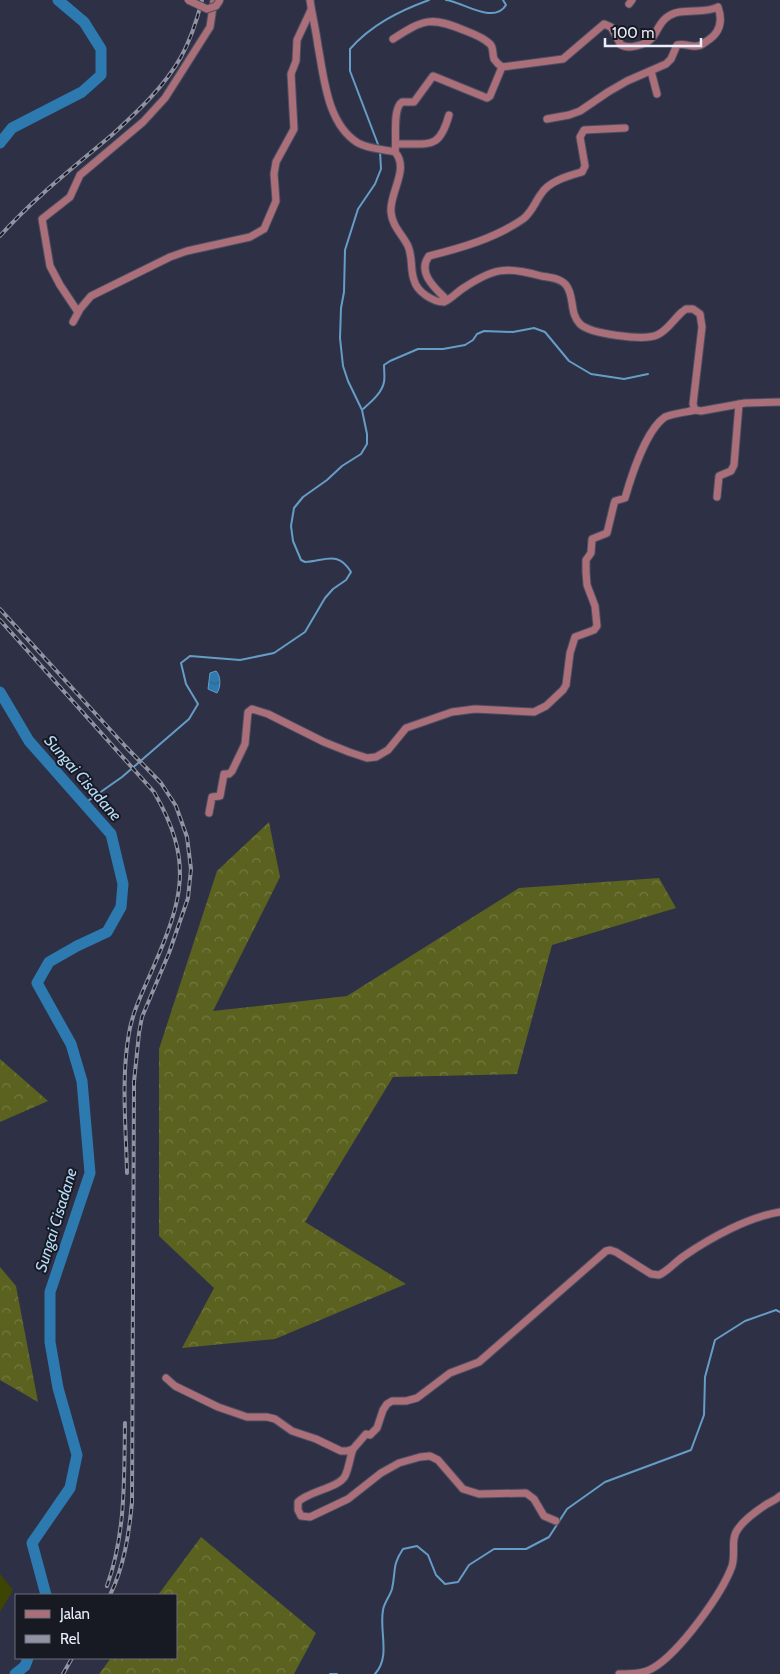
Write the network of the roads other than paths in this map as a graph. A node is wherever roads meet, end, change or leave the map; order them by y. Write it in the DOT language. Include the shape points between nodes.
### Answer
graph roads {
  1 [pos="188,0"];
  2 [pos="214,0"];
  3 [pos="220,0"];
  4 [pos="310,0"];
  5 [pos="718,3"];
  6 [pos="311,10"];
  7 [pos="393,39"];
  8 [pos="502,67"];
  9 [pos="651,71"];
  10 [pos="657,94"];
  11 [pos="449,115"];
  12 [pos="547,119"];
  13 [pos="625,128"];
  14 [pos="396,148"];
  15 [pos="448,300"];
  16 [pos="78,312"];
  17 [pos="73,322"];
  18 [pos="780,402"];
  19 [pos="739,404"];
  20 [pos="695,410"];
  21 [pos="717,497"];
  22 [pos="209,813"];
  23 [pos="780,1212"];
  24 [pos="166,1378"];
  25 [pos="353,1449"];
  26 [pos="780,1496"];
  27 [pos="556,1521"];
  28 [pos="619,1674"];
  29 [pos="634,1674"];
  1 -- 3 [label="street, bridge" via="207,9 216,6"];
  2 -- 16 [label="street" via="210,27 165,98 143,122 80,175 70,197 42,219 50,266"];
  4 -- 6 [label="street"];
  5 -- 8 [label="street" via="709,11 672,14 652,38 642,44 624,46 611,27 604,24 563,59"];
  5 -- 9 [label="street" via="721,17 715,35 699,46 678,45 668,63"];
  6 -- 14 [label="street" via="324,80 341,124 352,138 363,145 384,150"];
  6 -- 16 [label="street" via="297,42 291,77 294,129 276,162 276,201 264,229 250,237 170,257 91,296"];
  7 -- 8 [label="street" via="417,24 441,22 486,41 493,47 495,60"];
  8 -- 14 [label="street" via="487,98 433,76 414,102 398,105"];
  9 -- 10 [label="street"];
  9 -- 12 [label="street" via="616,87 580,111"];
  11 -- 14 [label="street" via="438,141"];
  13 -- 15 [label="street" via="584,130 580,137 586,166 582,172 559,180 542,191 528,214 510,227 488,238 429,256 426,260 428,280"];
  14 -- 15 [label="street" via="400,169 390,207 393,224 410,250 416,284 433,299"];
  15 -- 20 [label="street" via="484,275 514,269 564,283 575,317 590,330 654,336 663,332 684,311 696,310 702,327"];
  16 -- 17 [label="street"];
  18 -- 19 [label="street"];
  19 -- 20 [label="street"];
  19 -- 21 [label="street" via="734,465 731,471 719,476"];
  20 -- 22 [label="street" via="667,416 661,421 645,444 625,498 614,502 607,533 592,539 586,572 597,626 575,637 566,685 546,706 534,712 475,709 452,712 406,728 388,750 372,758 324,742 252,709 248,712 244,748 230,774 224,774 220,796 212,797"];
  23 -- 25 [label="street" via="734,1228 692,1251 659,1275 651,1274 616,1252 606,1251 479,1362 450,1373 416,1398 387,1404 377,1428 370,1435 366,1434"];
  24 -- 25 [label="street" via="175,1386 218,1407 247,1417 279,1420 292,1431 338,1450 346,1452"];
  25 -- 27 [label="street" via="342,1480 298,1502 301,1516 310,1517 348,1499 399,1463 430,1456 438,1460 463,1489 479,1494 526,1494 534,1499 544,1516"];
  26 -- 29 [label="street" via="764,1505 737,1530 728,1575 701,1619 679,1646 653,1668"];
  28 -- 29 [label="street"];
}
